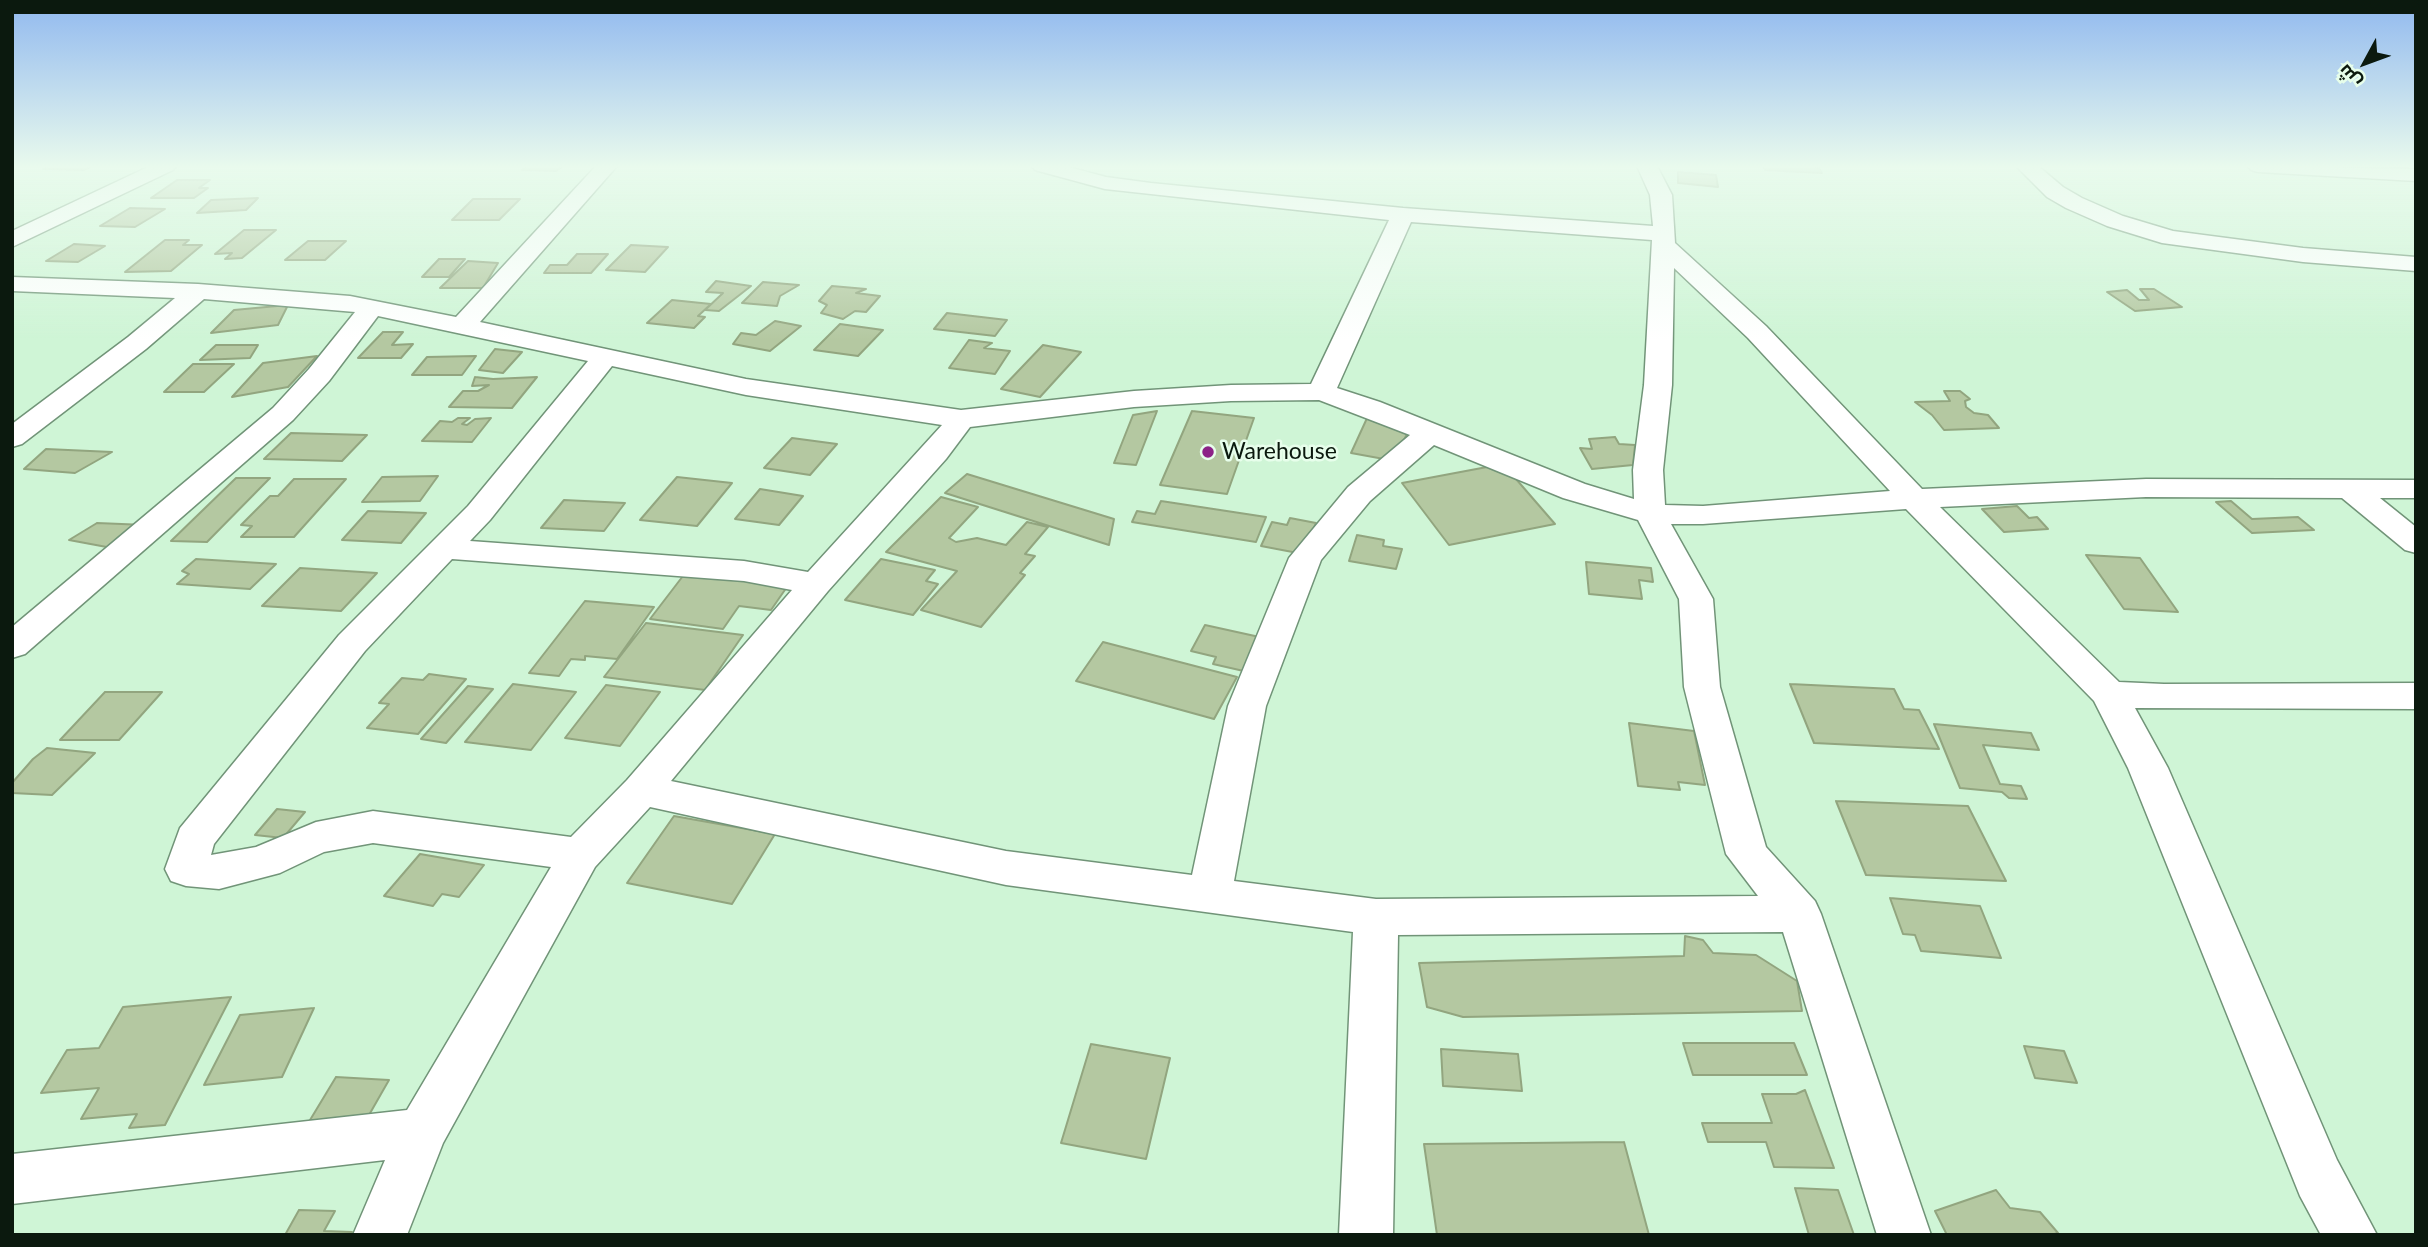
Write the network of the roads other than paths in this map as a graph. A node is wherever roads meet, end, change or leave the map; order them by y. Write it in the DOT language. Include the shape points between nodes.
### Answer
graph roads {
  1 [pos="42,224"];
  2 [pos="554,224"];
  3 [pos="1399,224"];
  4 [pos="1499,224"];
  5 [pos="1663,224"];
  6 [pos="2128,224"];
  7 [pos="12,240"];
  8 [pos="1664,240"];
  9 [pos="2416,264"];
  10 [pos="12,284"];
  11 [pos="198,292"];
  12 [pos="372,307"];
  13 [pos="464,324"];
  14 [pos="605,357"];
  15 [pos="1321,393"];
  16 [pos="961,419"];
  17 [pos="1430,433"];
  18 [pos="12,438"];
  19 [pos="2350,489"];
  20 [pos="2416,489"];
  21 [pos="1913,499"];
  22 [pos="1650,514"];
  23 [pos="2416,543"];
  24 [pos="446,549"];
  25 [pos="816,584"];
  26 [pos="12,646"];
  27 [pos="2109,694"];
  28 [pos="2416,696"];
  29 [pos="641,790"];
  30 [pos="580,855"];
  31 [pos="1210,893"];
  32 [pos="1799,914"];
  33 [pos="1376,917"];
  34 [pos="422,1132"];
  35 [pos="17,1183"];
  36 [pos="380,1235"];
  37 [pos="1366,1235"];
  38 [pos="1904,1235"];
  39 [pos="2350,1235"];
  1 -- 7 [label="street"];
  2 -- 13 [label="street"];
  3 -- 15 [label="street"];
  4 -- 8 [label="street"];
  5 -- 8 [label="street"];
  6 -- 9 [label="street" via="2170,238"];
  8 -- 21 [label="street"];
  8 -- 22 [label="street" via="1658,385 1648,470"];
  10 -- 11 [label="street"];
  11 -- 12 [label="street"];
  11 -- 18 [label="street"];
  12 -- 13 [label="street"];
  12 -- 26 [label="street" via="283,414"];
  13 -- 14 [label="street"];
  14 -- 16 [label="street" via="746,387"];
  14 -- 24 [label="street"];
  15 -- 16 [label="street" via="1147,398"];
  15 -- 17 [label="street"];
  16 -- 25 [label="street"];
  17 -- 22 [label="street" via="1562,486"];
  17 -- 31 [label="street" via="1359,494 1305,558 1247,706"];
  19 -- 20 [label="street"];
  19 -- 21 [label="street" via="2146,488"];
  19 -- 23 [label="street"];
  21 -- 22 [label="street" via="1703,516"];
  21 -- 27 [label="street"];
  22 -- 32 [label="street" via="1696,599 1702,687 1747,854"];
  24 -- 25 [label="street" via="744,570"];
  24 -- 30 [label="street" via="352,643 195,839 186,869 219,872 265,860 316,838 373,827"];
  25 -- 29 [label="street"];
  27 -- 28 [label="street"];
  27 -- 39 [label="street" via="2148,768 2318,1178"];
  29 -- 30 [label="street"];
  29 -- 31 [label="street" via="1006,868"];
  30 -- 34 [label="street"];
  31 -- 33 [label="street"];
  32 -- 33 [label="street"];
  32 -- 38 [label="street"];
  33 -- 37 [label="street"];
  34 -- 35 [label="street"];
  34 -- 36 [label="street"];
}
